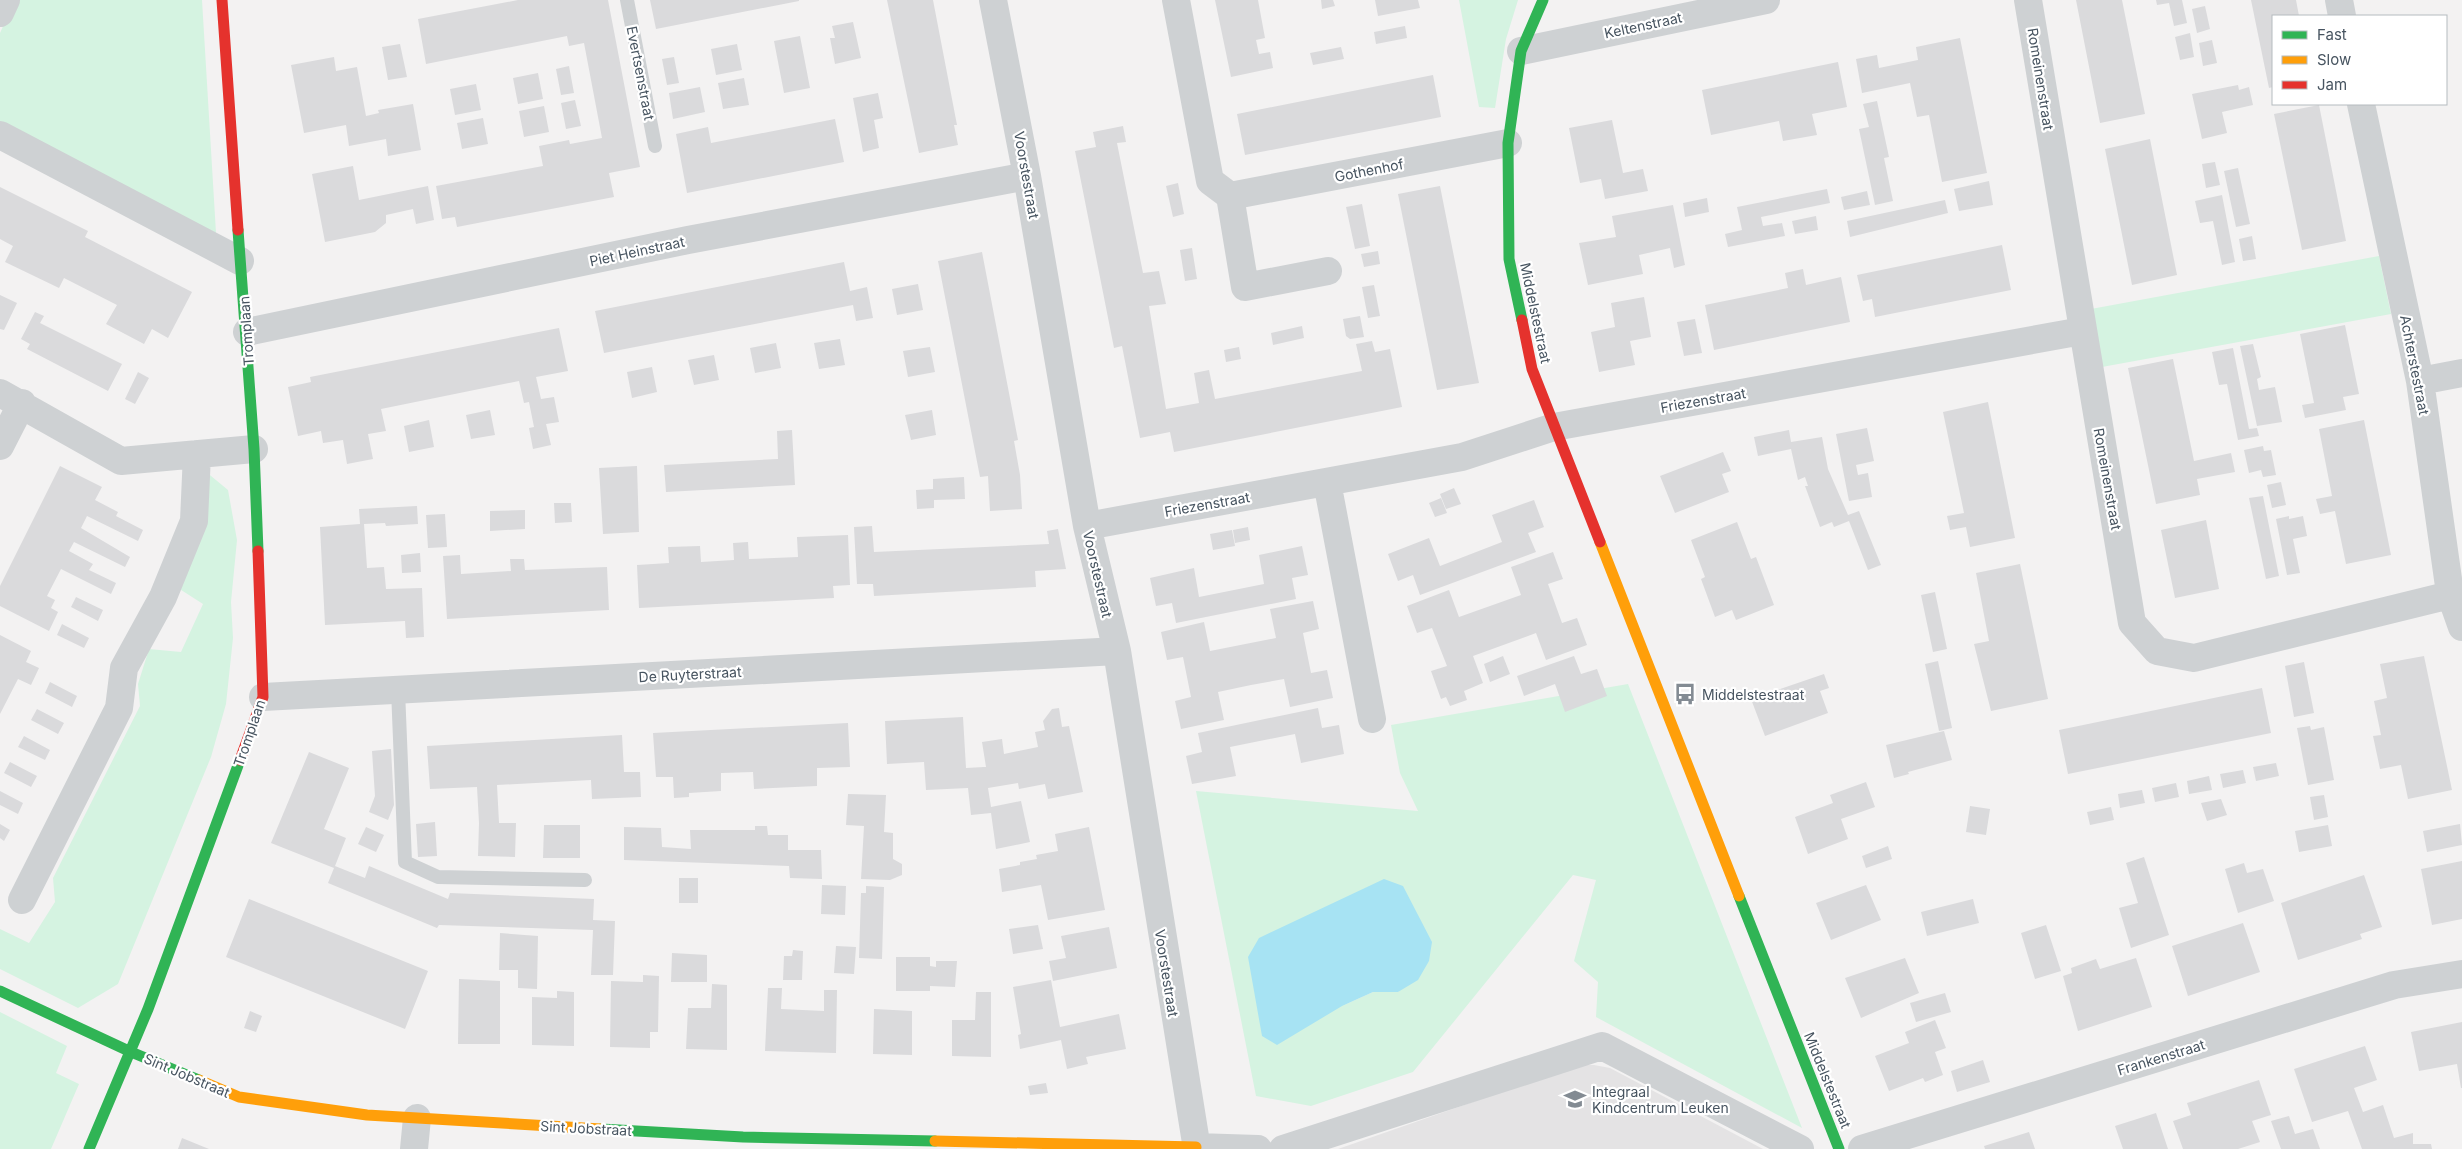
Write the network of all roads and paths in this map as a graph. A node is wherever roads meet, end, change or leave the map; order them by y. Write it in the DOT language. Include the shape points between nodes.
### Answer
graph roads {
  1 [pos="6,0"];
  2 [pos="627,0"];
  3 [pos="993,0"];
  4 [pos="1176,0"];
  5 [pos="1544,0"];
  6 [pos="1766,0"];
  7 [pos="2028,0"];
  8 [pos="2339,0"];
  9 [pos="227,1"];
  10 [pos="0,13"];
  11 [pos="2342,15"];
  12 [pos="1521,51"];
  13 [pos="2361,105"];
  14 [pos="0,135"];
  15 [pos="1508,143"];
  16 [pos="655,146"];
  17 [pos="1027,176"];
  18 [pos="1230,196"];
  19 [pos="240,261"];
  20 [pos="1328,271"];
  21 [pos="2082,331"];
  22 [pos="247,332"];
  23 [pos="2462,373"];
  24 [pos="2420,381"];
  25 [pos="11,398"];
  26 [pos="1554,428"];
  27 [pos="0,446"];
  28 [pos="254,449"];
  29 [pos="197,454"];
  30 [pos="1327,482"];
  31 [pos="1087,526"];
  32 [pos="2456,592"];
  33 [pos="2462,627"];
  34 [pos="1117,651"];
  35 [pos="398,690"];
  36 [pos="263,697"];
  37 [pos="1372,719"];
  38 [pos="585,880"];
  39 [pos="22,900"];
  40 [pos="2462,974"];
  41 [pos="0,991"];
  42 [pos="131,1052"];
  43 [pos="417,1118"];
  44 [pos="743,1143"];
  45 [pos="1196,1148"];
  46 [pos="89,1149"];
  47 [pos="414,1149"];
  48 [pos="1258,1149"];
  49 [pos="1282,1149"];
  50 [pos="1800,1149"];
  51 [pos="1839,1149"];
  52 [pos="1862,1149"];
  1 -- 10 [label="street"];
  2 -- 16 [label="lane, Evertsenstraat"];
  3 -- 17 [label="street, Voorstestraat"];
  4 -- 18 [label="street" via="1210,181"];
  5 -- 12 [label="street, Middelstestraat"];
  6 -- 12 [label="street, Keltenstraat"];
  7 -- 21 [label="street, Romeinenstraat"];
  8 -- 11 [label="street"];
  9 -- 19 [label="street, Tromplaan"];
  12 -- 15 [label="street, Middelstestraat"];
  13 -- 24 [label="street, Achterstestraat"];
  14 -- 19 [label="street"];
  15 -- 18 [label="street, Gothenhof"];
  15 -- 26 [label="street, Middelstestraat" via="1509,259 1532,369"];
  17 -- 22 [label="street, Piet Heinstraat" via="688,240"];
  17 -- 31 [label="street, Voorstestraat"];
  18 -- 20 [label="street" via="1246,287"];
  19 -- 22 [label="street, Tromplaan"];
  21 -- 26 [label="street, Friezenstraat"];
  21 -- 32 [label="street, Romeinenstraat" via="2132,623 2157,651 2194,658"];
  22 -- 28 [label="street, Tromplaan"];
  23 -- 24 [label="street"];
  24 -- 32 [label="street, Achterstestraat"];
  25 -- 27 [label="street"];
  25 -- 29 [label="street" via="121,461"];
  26 -- 30 [label="street, Friezenstraat" via="1462,457"];
  26 -- 51 [label="street, Middelstestraat"];
  28 -- 29 [label="street"];
  28 -- 36 [label="street, Tromplaan"];
  29 -- 39 [label="street" via="194,522 163,597 124,668 119,708"];
  30 -- 31 [label="street, Friezenstraat"];
  30 -- 37 [label="street"];
  31 -- 34 [label="street, Voorstestraat"];
  32 -- 33 [label="street, Achterstestraat"];
  34 -- 35 [label="street, De Ruyterstraat"];
  34 -- 45 [label="street, Voorstestraat"];
  35 -- 36 [label="street, De Ruyterstraat"];
  35 -- 38 [label="lane" via="405,862 438,877"];
  36 -- 42 [label="street, Tromplaan"];
  40 -- 52 [label="street, Frankenstraat" via="2394,985"];
  41 -- 42 [label="street, Sint Jobstraat"];
  42 -- 43 [label="street, Sint Jobstraat" via="239,1097 367,1115"];
  42 -- 46 [label="street, Tromplaan"];
  43 -- 44 [label="street, Sint Jobstraat"];
  43 -- 47 [label="street"];
  44 -- 45 [label="street, Sint Jobstraat"];
  45 -- 48 [label="street"];
  49 -- 50 [label="street" via="1602,1046"];
}
